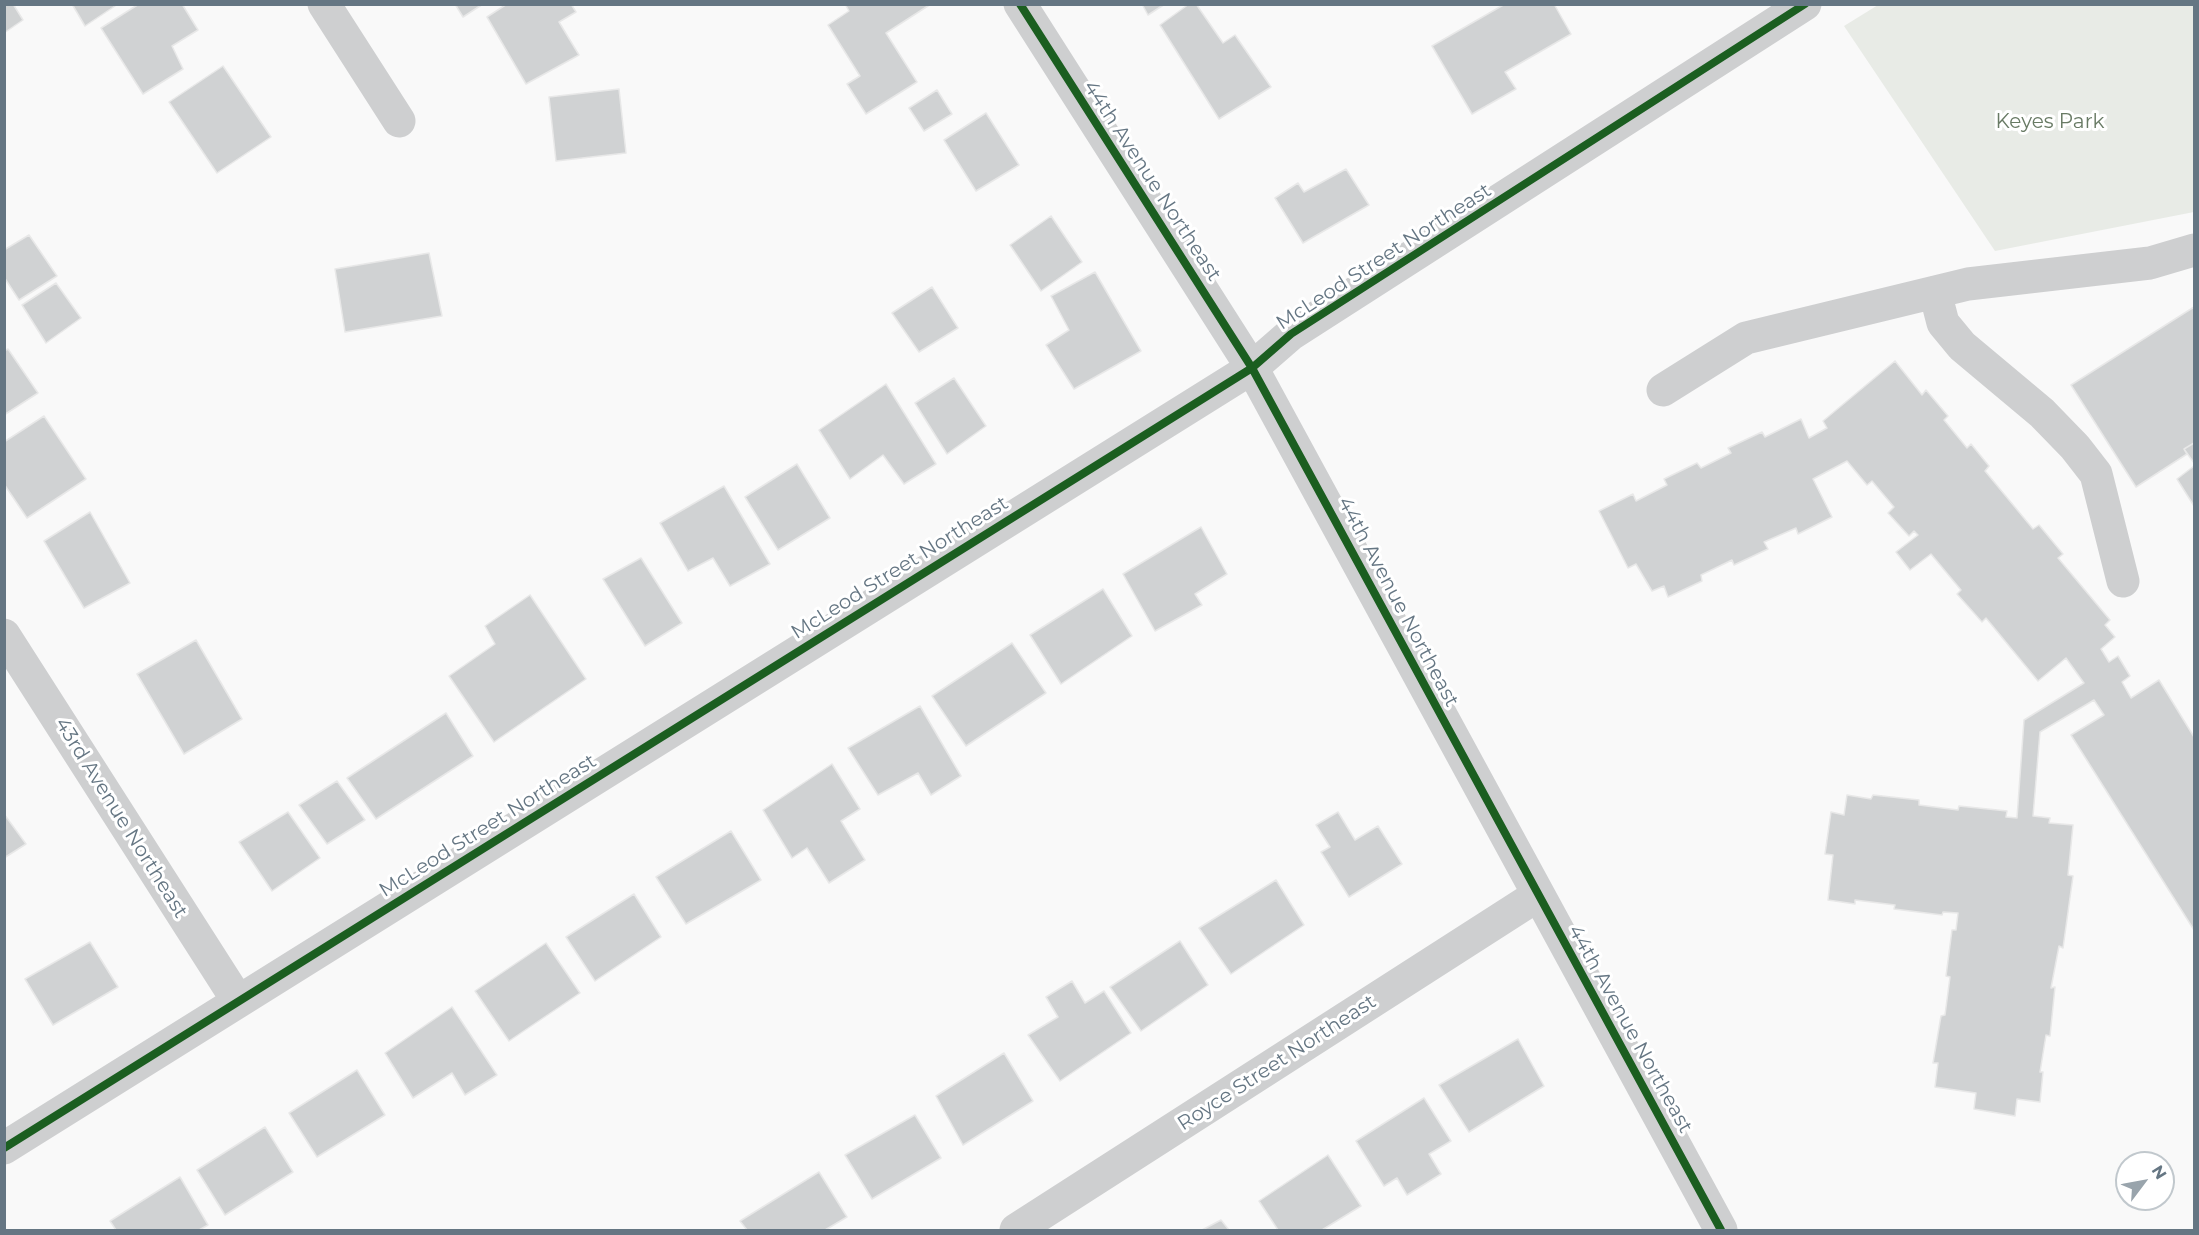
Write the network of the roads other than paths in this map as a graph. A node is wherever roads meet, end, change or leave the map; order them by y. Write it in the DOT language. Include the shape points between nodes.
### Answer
graph roads {
  1 [pos="324,4"];
  2 [pos="1020,4"];
  3 [pos="1805,4"];
  4 [pos="399,121"];
  5 [pos="2194,250"];
  6 [pos="1935,292"];
  7 [pos="1252,368"];
  8 [pos="1663,390"];
  9 [pos="2123,581"];
  10 [pos="4,634"];
  11 [pos="1538,895"];
  12 [pos="237,1001"];
  13 [pos="4,1148"];
  14 [pos="1016,1230"];
  15 [pos="1721,1230"];
  1 -- 4 [label="street"];
  2 -- 7 [label="street, 44th Avenue Northeast"];
  3 -- 7 [label="street, McLeod Street Northeast" via="1291,334"];
  5 -- 6 [label="street" via="2150,263 1968,284"];
  6 -- 8 [label="street" via="1746,338"];
  6 -- 9 [label="street" via="1943,323 1962,346 2042,413 2096,474"];
  7 -- 11 [label="street, 44th Avenue Northeast"];
  7 -- 12 [label="street, McLeod Street Northeast"];
  10 -- 12 [label="street, 43rd Avenue Northeast"];
  11 -- 14 [label="street, Royce Street Northeast"];
  11 -- 15 [label="street, 44th Avenue Northeast"];
  12 -- 13 [label="street, McLeod Street Northeast"];
}
